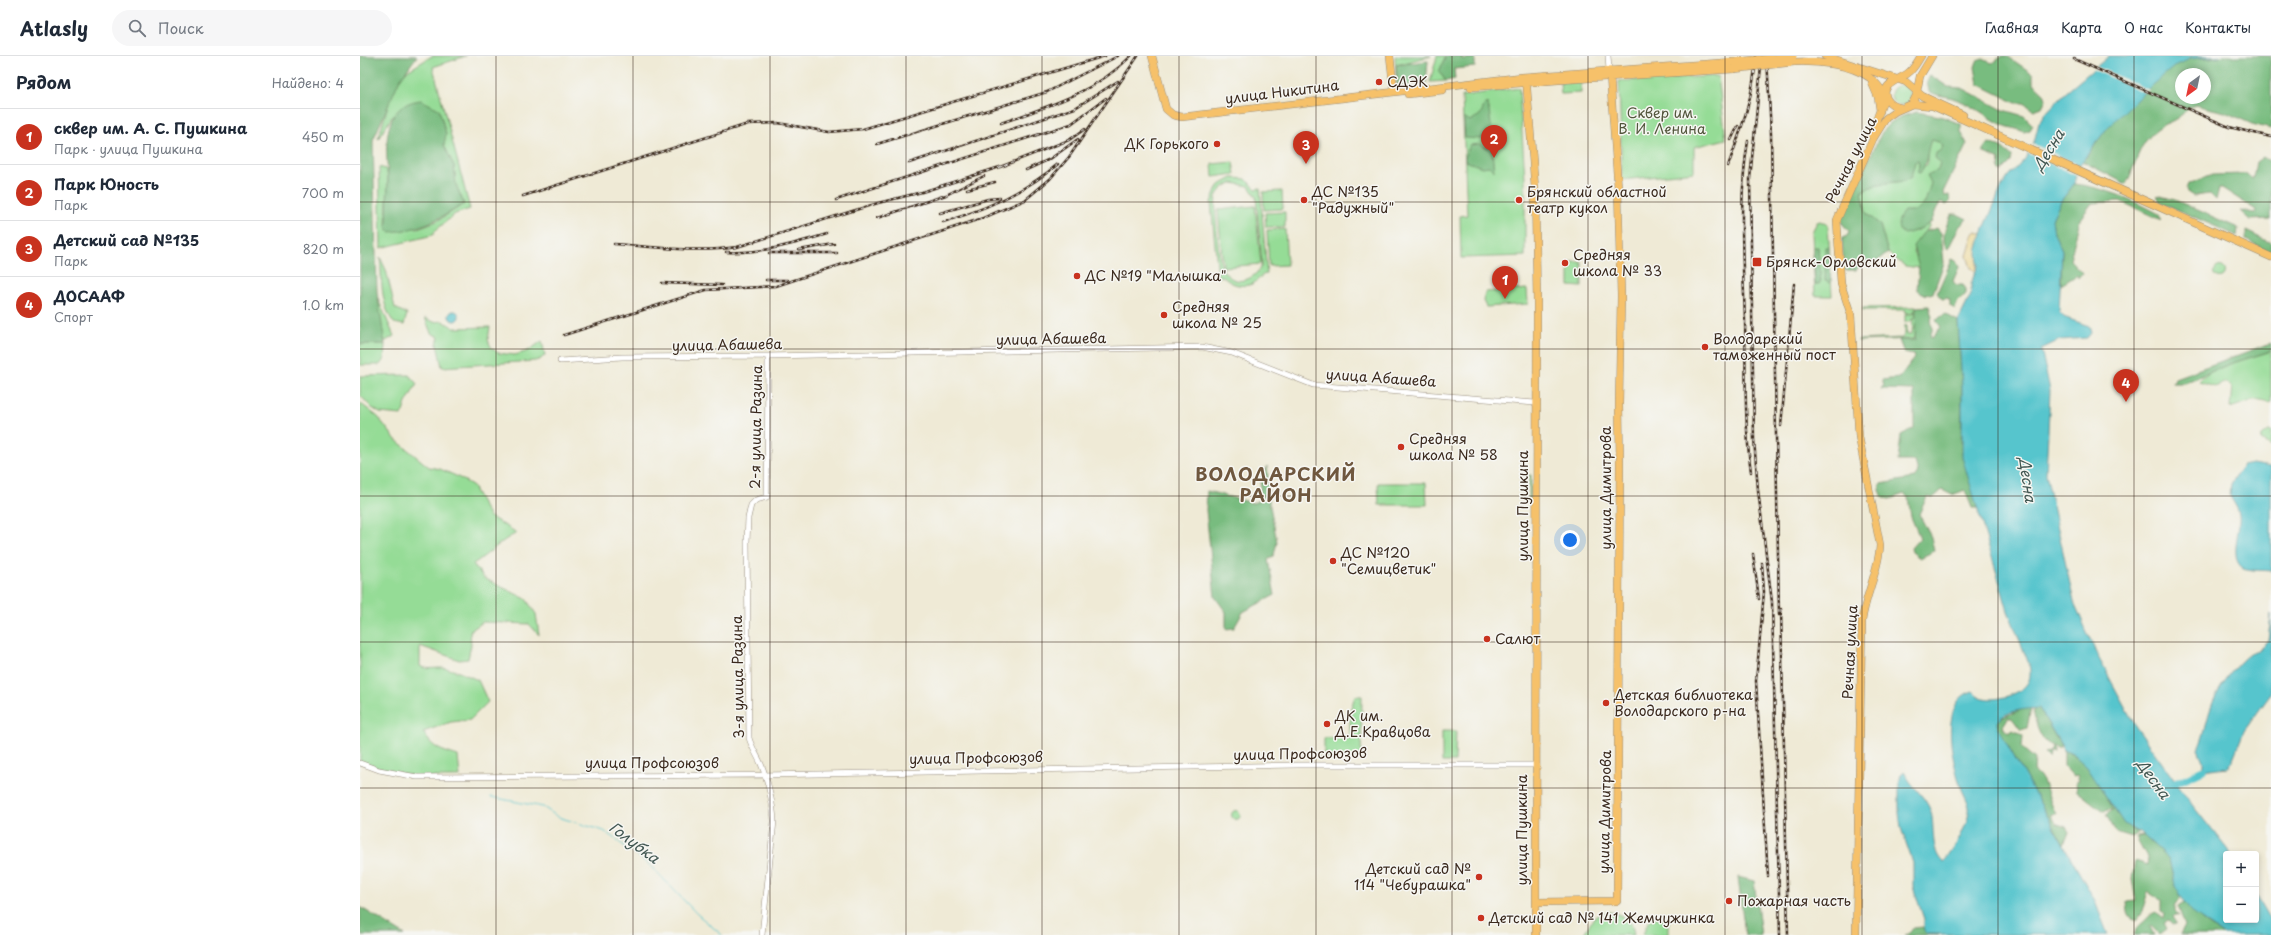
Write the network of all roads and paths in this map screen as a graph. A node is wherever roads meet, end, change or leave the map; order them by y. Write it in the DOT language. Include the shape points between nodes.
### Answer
graph roads {
  1 [pos="1152,56"];
  2 [pos="1390,56"];
  3 [pos="1608,56"];
  4 [pos="1825,56"];
  5 [pos="1921,56"];
  6 [pos="1932,56"];
  7 [pos="1795,58"];
  8 [pos="1854,71"];
  9 [pos="1609,73"];
  10 [pos="1527,79"];
  11 [pos="1898,80"];
  12 [pos="1394,91"];
  13 [pos="1916,91"];
  14 [pos="1885,95"];
  15 [pos="1912,104"];
  16 [pos="1902,108"];
  17 [pos="1881,112"];
  18 [pos="1966,119"];
  19 [pos="2271,257"];
  20 [pos="1847,303"];
  21 [pos="768,356"];
  22 [pos="560,361"];
  23 [pos="1535,403"];
  24 [pos="767,497"];
  25 [pos="360,763"];
  26 [pos="1535,765"];
  27 [pos="763,775"];
  28 [pos="1536,902"];
  29 [pos="762,935"];
  30 [pos="1536,935"];
  31 [pos="1856,935"];
  1 -- 12 [label="main road, улица Никитина" via="1165,106 1173,115 1182,118"];
  2 -- 12 [label="main road"];
  3 -- 9 [label="street, улица Димитрова"];
  4 -- 11 [label="main road"];
  5 -- 11 [label="main road" via="1908,73"];
  6 -- 13 [label="main road" via="1920,76"];
  7 -- 8 [label="main road, улица Никитина"];
  7 -- 9 [label="main road, улица Никитина, bridge" via="1734,66"];
  8 -- 14 [label="main road" via="1871,78"];
  8 -- 17 [label="main road" via="1872,83"];
  9 -- 10 [label="main road, улица Никитина"];
  9 -- 28 [label="main road, улица Димитрова" via="1618,188 1621,296 1617,901"];
  10 -- 12 [label="main road, улица Никитина"];
  10 -- 23 [label="main road, улица Пушкина" via="1535,193"];
  11 -- 13 [label="main road" via="1906,82"];
  11 -- 14 [label="main road" via="1887,86"];
  13 -- 15 [label="main road"];
  13 -- 18 [label="main road"];
  14 -- 16 [label="main road" via="1890,103"];
  14 -- 17 [label="main road, Речная улица"];
  15 -- 16 [label="main road"];
  15 -- 18 [label="main road" via="1933,106"];
  16 -- 20 [label="main road, Речная улица" via="1881,124 1837,216 1841,284"];
  17 -- 20 [label="main road, Речная улица" via="1833,218 1838,288"];
  18 -- 19 [label="main road"];
  20 -- 31 [label="main road, Речная улица" via="1852,330 1859,437 1869,499 1880,545 1879,558 1863,606 1862,620"];
  21 -- 22 [label="street, улица Абашева" via="622,357"];
  21 -- 23 [label="street, улица Абашева" via="1202,347 1232,353 1313,385"];
  21 -- 24 [label="street, 2-я улица Разина"];
  23 -- 26 [label="main road, улица Пушкина"];
  24 -- 27 [label="street, 3-я улица Разина" via="756,500 751,505 747,542 749,738 761,764"];
  25 -- 27 [label="street, улица Профсоюзов" via="379,770 417,777"];
  26 -- 27 [label="street, улица Профсоюзов" via="1298,765"];
  26 -- 28 [label="main road, улица Пушкина"];
  27 -- 29 [label="street, 3-я улица Разина" via="773,807 774,822"];
  28 -- 30 [label="main road, улица Пушкина"];
}
